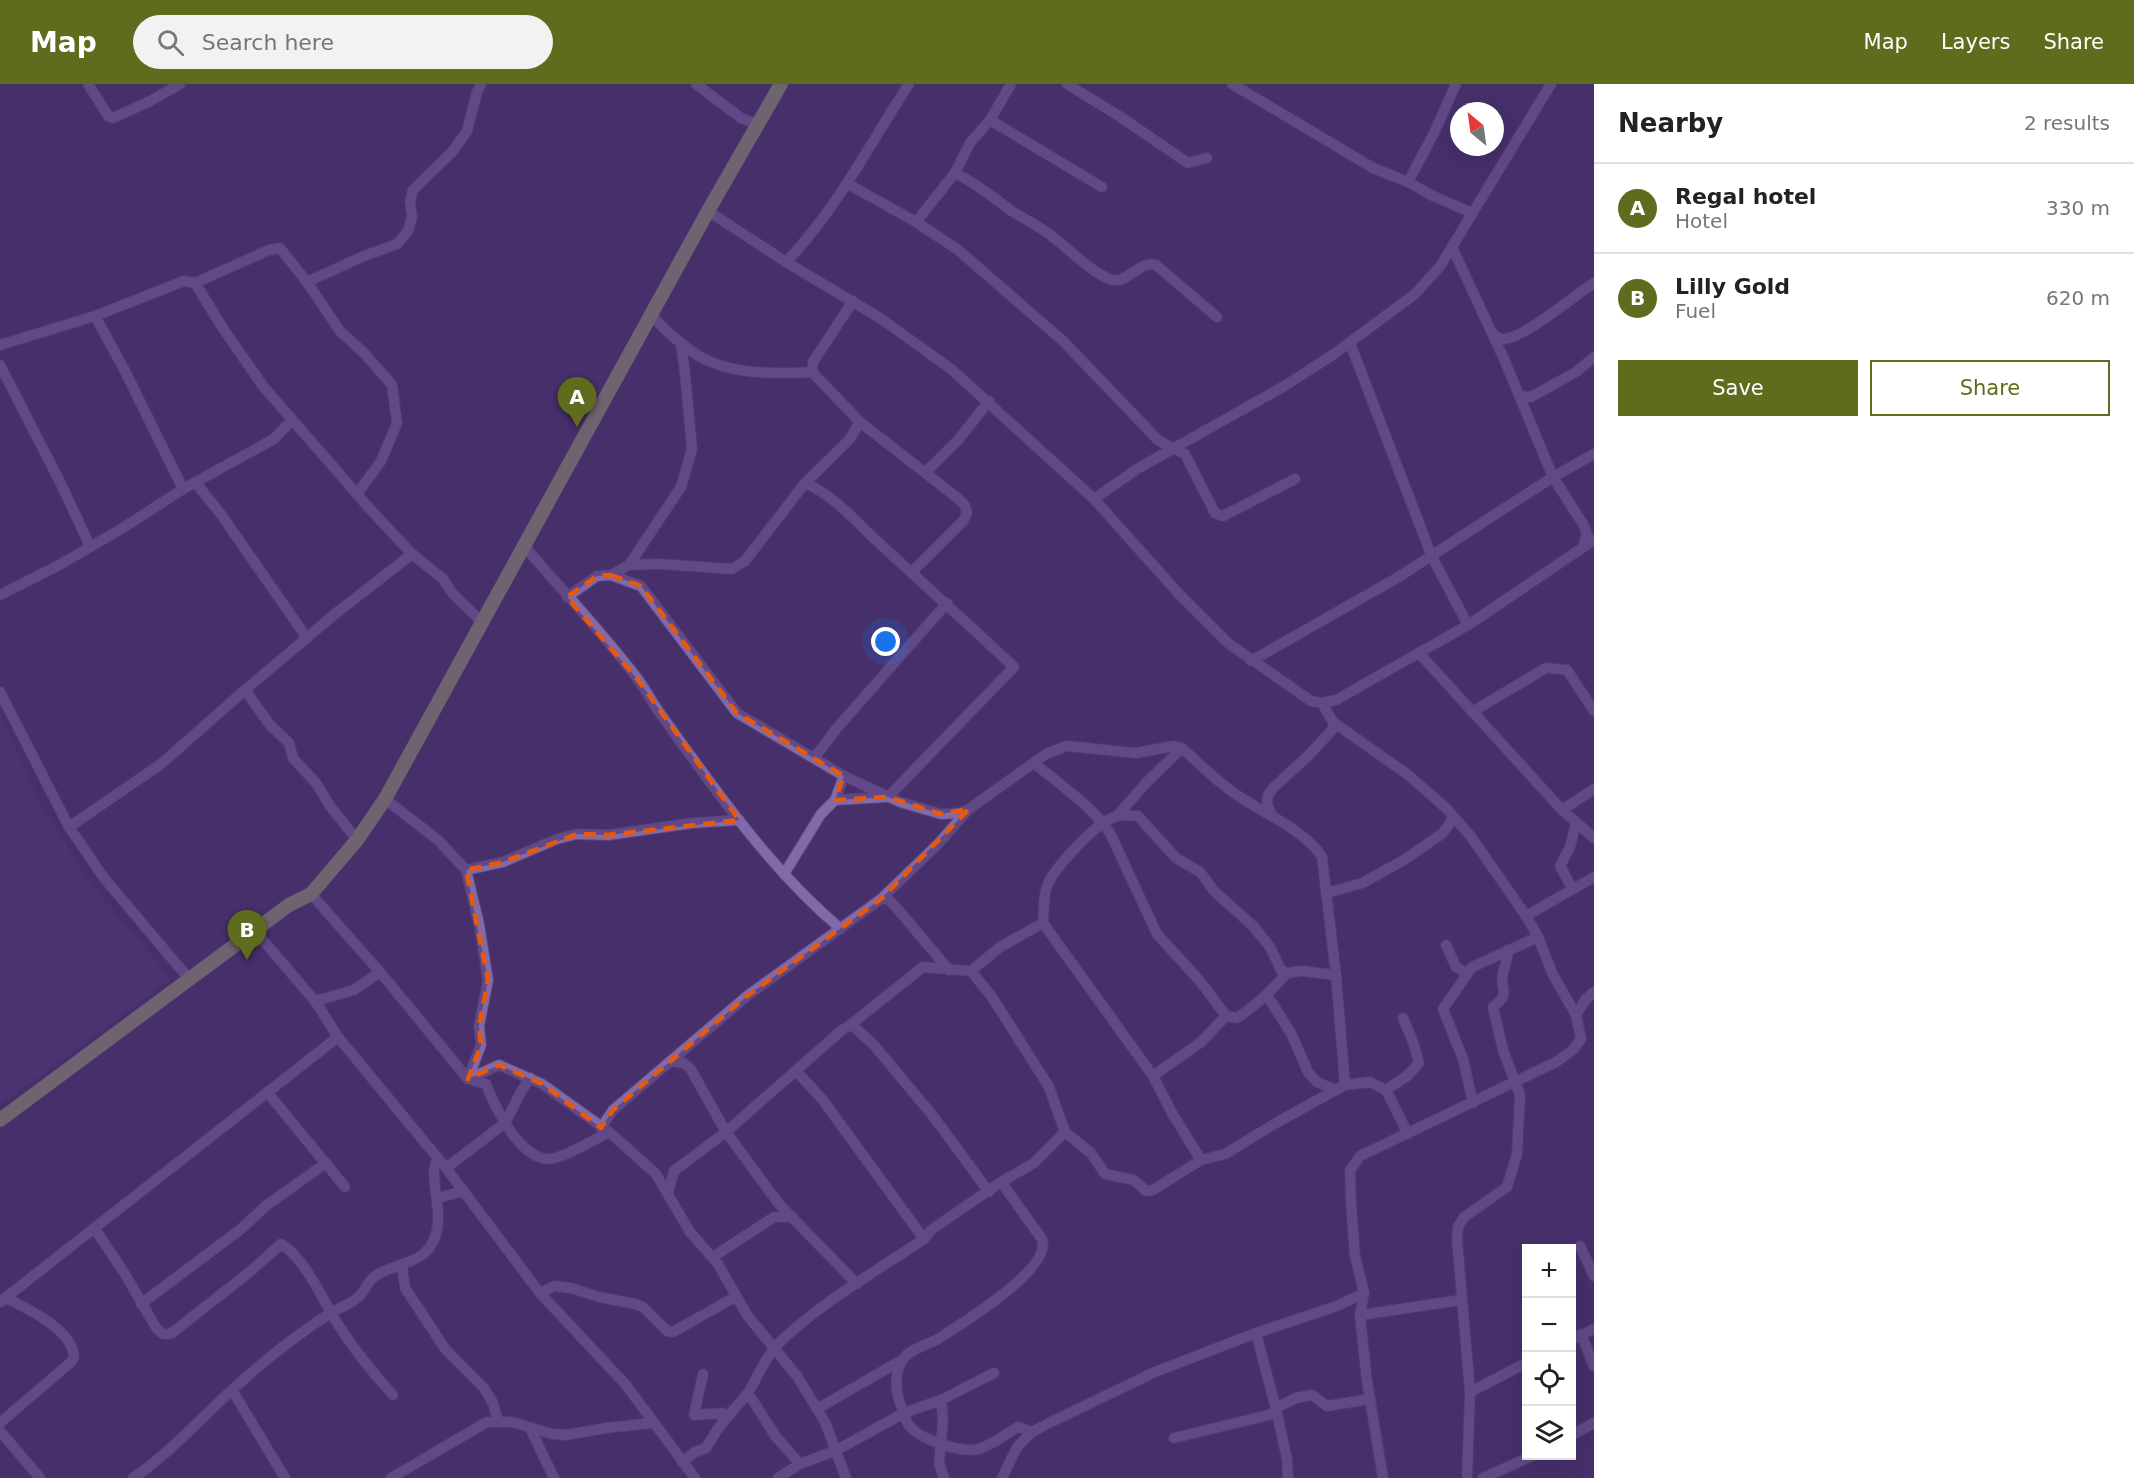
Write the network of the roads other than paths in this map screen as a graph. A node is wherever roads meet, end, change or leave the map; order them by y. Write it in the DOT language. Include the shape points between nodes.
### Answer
graph roads {
  1 [pos="88,84"];
  2 [pos="180,84"];
  3 [pos="481,84"];
  4 [pos="696,84"];
  5 [pos="781,84"];
  6 [pos="909,84"];
  7 [pos="1011,84"];
  8 [pos="1068,84"];
  9 [pos="1232,84"];
  10 [pos="1456,84"];
  11 [pos="1551,84"];
  12 [pos="990,120"];
  13 [pos="759,125"];
  14 [pos="1207,158"];
  15 [pos="955,172"];
  16 [pos="1408,182"];
  17 [pos="848,184"];
  18 [pos="1102,187"];
  19 [pos="708,211"];
  20 [pos="1472,213"];
  21 [pos="916,222"];
  22 [pos="1452,247"];
  23 [pos="786,262"];
  24 [pos="308,282"];
  25 [pos="195,283"];
  26 [pos="1594,283"];
  27 [pos="853,301"];
  28 [pos="651,315"];
  29 [pos="95,316"];
  30 [pos="1217,316"];
  31 [pos="1493,334"];
  32 [pos="1510,338"];
  33 [pos="1350,343"];
  34 [pos="681,344"];
  35 [pos="0,345"];
  36 [pos="1594,357"];
  37 [pos="1504,359"];
  38 [pos="0,365"];
  39 [pos="812,372"];
  40 [pos="1525,400"];
  41 [pos="989,401"];
  42 [pos="292,420"];
  43 [pos="860,422"];
  44 [pos="1173,448"];
  45 [pos="1594,454"];
  46 [pos="926,472"];
  47 [pos="1553,477"];
  48 [pos="1295,479"];
  49 [pos="195,482"];
  50 [pos="805,483"];
  51 [pos="183,489"];
  52 [pos="357,494"];
  53 [pos="1094,499"];
  54 [pos="1594,540"];
  55 [pos="90,546"];
  56 [pos="524,546"];
  57 [pos="1583,547"];
  58 [pos="412,554"];
  59 [pos="1432,557"];
  60 [pos="629,565"];
  61 [pos="912,573"];
  62 [pos="611,575"];
  63 [pos="0,595"];
  64 [pos="567,597"];
  65 [pos="947,603"];
  66 [pos="482,622"];
  67 [pos="1468,625"];
  68 [pos="308,638"];
  69 [pos="1419,653"];
  70 [pos="1251,661"];
  71 [pos="245,690"];
  72 [pos="0,692"];
  73 [pos="1322,703"];
  74 [pos="1594,711"];
  75 [pos="1472,712"];
  76 [pos="1333,722"];
  77 [pos="1182,748"];
  78 [pos="815,757"];
  79 [pos="1034,763"];
  80 [pos="844,776"];
  81 [pos="1594,789"];
  82 [pos="888,797"];
  83 [pos="385,799"];
  84 [pos="835,800"];
  85 [pos="969,809"];
  86 [pos="1562,810"];
  87 [pos="1117,816"];
  88 [pos="1273,817"];
  89 [pos="1454,817"];
  90 [pos="739,820"];
  91 [pos="1104,823"];
  92 [pos="1575,823"];
  93 [pos="69,827"];
  94 [pos="1594,838"];
  95 [pos="357,840"];
  96 [pos="466,870"];
  97 [pos="784,874"];
  98 [pos="1594,877"];
  99 [pos="1572,888"];
  100 [pos="1327,893"];
  101 [pos="311,894"];
  102 [pos="881,899"];
  103 [pos="1526,916"];
  104 [pos="1043,923"];
  105 [pos="841,929"];
  106 [pos="255,931"];
  107 [pos="1538,937"];
  108 [pos="1446,945"];
  109 [pos="929,948"];
  110 [pos="1508,950"];
  111 [pos="923,967"];
  112 [pos="949,970"];
  113 [pos="971,971"];
  114 [pos="380,972"];
  115 [pos="1287,973"];
  116 [pos="1467,973"];
  117 [pos="1336,975"];
  118 [pos="190,980"];
  119 [pos="1594,992"];
  120 [pos="1267,995"];
  121 [pos="315,1001"];
  122 [pos="1576,1015"];
  123 [pos="1226,1016"];
  124 [pos="1403,1018"];
  125 [pos="849,1026"];
  126 [pos="338,1037"];
  127 [pos="671,1061"];
  128 [pos="796,1071"];
  129 [pos="1153,1077"];
  130 [pos="468,1078"];
  131 [pos="530,1078"];
  132 [pos="1516,1082"];
  133 [pos="1341,1087"];
  134 [pos="1386,1090"];
  135 [pos="267,1092"];
  136 [pos="1473,1103"];
  137 [pos="0,1120"];
  138 [pos="505,1123"];
  139 [pos="605,1130"];
  140 [pos="726,1132"];
  141 [pos="1065,1132"];
  142 [pos="1408,1134"];
  143 [pos="438,1158"];
  144 [pos="1201,1160"];
  145 [pos="326,1163"];
  146 [pos="446,1168"];
  147 [pos="674,1171"];
  148 [pos="656,1174"];
  149 [pos="1001,1182"];
  150 [pos="345,1187"];
  151 [pos="464,1191"];
  152 [pos="988,1192"];
  153 [pos="668,1193"];
  154 [pos="438,1198"];
  155 [pos="779,1204"];
  156 [pos="774,1217"];
  157 [pos="793,1217"];
  158 [pos="94,1230"];
  159 [pos="924,1239"];
  160 [pos="1580,1246"];
  161 [pos="713,1257"];
  162 [pos="402,1264"];
  163 [pos="1594,1276"];
  164 [pos="857,1284"];
  165 [pos="540,1293"];
  166 [pos="1364,1293"];
  167 [pos="735,1297"];
  168 [pos="3,1300"];
  169 [pos="1461,1300"];
  170 [pos="141,1304"];
  171 [pos="331,1313"];
  172 [pos="1360,1315"];
  173 [pos="1594,1329"];
  174 [pos="1256,1333"];
  175 [pos="1576,1337"];
  176 [pos="775,1347"];
  177 [pos="902,1360"];
  178 [pos="1522,1366"];
  179 [pos="1594,1366"];
  180 [pos="994,1373"];
  181 [pos="703,1374"];
  182 [pos="232,1390"];
  183 [pos="1470,1392"];
  184 [pos="748,1393"];
  185 [pos="393,1395"];
  186 [pos="1370,1399"];
  187 [pos="941,1400"];
  188 [pos="817,1409"];
  189 [pos="1277,1410"];
  190 [pos="904,1413"];
  191 [pos="498,1421"];
  192 [pos="0,1423"];
  193 [pos="653,1423"];
  194 [pos="1594,1423"];
  195 [pos="722,1424"];
  196 [pos="531,1430"];
  197 [pos="0,1431"];
  198 [pos="1032,1432"];
  199 [pos="1576,1433"];
  200 [pos="1174,1438"];
  201 [pos="941,1444"];
  202 [pos="837,1450"];
  203 [pos="1522,1460"];
  204 [pos="682,1462"];
  205 [pos="800,1464"];
  206 [pos="40,1478"];
  207 [pos="133,1478"];
  208 [pos="285,1478"];
  209 [pos="391,1478"];
  210 [pos="554,1478"];
  211 [pos="695,1478"];
  212 [pos="778,1478"];
  213 [pos="846,1478"];
  214 [pos="944,1478"];
  215 [pos="1002,1478"];
  216 [pos="1288,1478"];
  217 [pos="1383,1478"];
  218 [pos="1467,1478"];
  219 [pos="1483,1478"];
  1 -- 2 [label="street" via="101,107 113,118"];
  3 -- 24 [label="street" via="467,131 452,152 412,190 412,217 408,231 397,244"];
  4 -- 13 [label="street" via="741,118"];
  5 -- 13 [label="main road"];
  6 -- 17 [label="street"];
  7 -- 12 [label="street"];
  8 -- 14 [label="street" via="1188,163"];
  9 -- 16 [label="street" via="1373,168"];
  10 -- 16 [label="street"];
  11 -- 20 [label="street"];
  12 -- 15 [label="street" via="970,143"];
  12 -- 18 [label="street"];
  13 -- 19 [label="main road"];
  15 -- 21 [label="street"];
  15 -- 30 [label="street" via="1113,280 1150,263 1156,265"];
  16 -- 20 [label="street"];
  17 -- 21 [label="street"];
  17 -- 23 [label="street" via="816,230"];
  19 -- 23 [label="street"];
  19 -- 28 [label="main road"];
  20 -- 22 [label="street"];
  21 -- 44 [label="street" via="957,249 1049,328 1152,434"];
  22 -- 31 [label="street"];
  22 -- 33 [label="street" via="1415,294"];
  23 -- 27 [label="street"];
  24 -- 25 [label="street" via="280,248"];
  24 -- 52 [label="street" via="340,331 392,385 397,423 381,461"];
  25 -- 29 [label="street" via="184,281"];
  25 -- 42 [label="street" via="246,363"];
  26 -- 32 [label="street" via="1543,321"];
  27 -- 39 [label="street" via="813,362"];
  27 -- 41 [label="street" via="951,369"];
  28 -- 34 [label="street"];
  28 -- 56 [label="main road"];
  29 -- 35 [label="street"];
  29 -- 51 [label="street"];
  31 -- 32 [label="street" via="1500,339"];
  31 -- 37 [label="street"];
  32 -- 37 [label="street"];
  33 -- 44 [label="street" via="1286,385"];
  33 -- 59 [label="street"];
  34 -- 39 [label="street" via="730,368 782,374"];
  34 -- 60 [label="street" via="692,449 681,487"];
  36 -- 40 [label="street" via="1576,372"];
  37 -- 40 [label="street"];
  38 -- 55 [label="street"];
  39 -- 43 [label="street"];
  40 -- 47 [label="street"];
  41 -- 46 [label="street"];
  41 -- 53 [label="street"];
  42 -- 49 [label="street" via="274,439"];
  42 -- 52 [label="street"];
  43 -- 46 [label="street"];
  43 -- 50 [label="street" via="849,441"];
  44 -- 48 [label="street" via="1185,454 1219,516"];
  44 -- 53 [label="street"];
  45 -- 47 [label="street"];
  46 -- 61 [label="street" via="960,500 967,513"];
  47 -- 57 [label="street" via="1583,524 1587,534"];
  47 -- 59 [label="street"];
  49 -- 51 [label="street"];
  49 -- 68 [label="street"];
  50 -- 60 [label="street" via="745,561 732,569"];
  50 -- 61 [label="street" via="830,496"];
  51 -- 55 [label="street"];
  52 -- 58 [label="street"];
  53 -- 70 [label="street" via="1179,594"];
  54 -- 57 [label="street"];
  55 -- 63 [label="street"];
  56 -- 64 [label="street"];
  56 -- 66 [label="main road"];
  57 -- 67 [label="street"];
  58 -- 66 [label="street" via="443,579"];
  58 -- 68 [label="street"];
  59 -- 67 [label="street"];
  59 -- 70 [label="street"];
  60 -- 62 [label="street"];
  61 -- 65 [label="street"];
  62 -- 64 [label="street" via="597,576"];
  62 -- 78 [label="street" via="641,586 737,713"];
  64 -- 90 [label="street" via="638,680"];
  65 -- 78 [label="street"];
  65 -- 82 [label="street" via="1014,667"];
  66 -- 83 [label="main road"];
  67 -- 69 [label="street"];
  68 -- 71 [label="street"];
  69 -- 73 [label="street" via="1336,700"];
  69 -- 75 [label="street"];
  70 -- 73 [label="street" via="1311,701"];
  71 -- 93 [label="street" via="161,764"];
  71 -- 95 [label="street" via="270,725 289,743 293,758"];
  72 -- 93 [label="street"];
  73 -- 76 [label="street"];
  74 -- 75 [label="street" via="1567,670 1546,668"];
  75 -- 86 [label="street"];
  76 -- 88 [label="street" via="1333,729 1268,795"];
  76 -- 89 [label="street" via="1407,774"];
  77 -- 79 [label="street" via="1136,753 1067,746"];
  77 -- 87 [label="street"];
  77 -- 88 [label="street" via="1239,796"];
  78 -- 80 [label="street"];
  79 -- 85 [label="street"];
  79 -- 91 [label="street"];
  80 -- 82 [label="street"];
  80 -- 84 [label="street"];
  81 -- 86 [label="street"];
  82 -- 84 [label="street"];
  82 -- 85 [label="street" via="941,814"];
  83 -- 95 [label="main road"];
  83 -- 96 [label="street" via="438,840"];
  84 -- 97 [label="street" via="820,814"];
  85 -- 102 [label="street"];
  86 -- 92 [label="street"];
  87 -- 91 [label="street"];
  87 -- 115 [label="street" via="1138,816 1176,858 1200,872 1214,891 1253,926 1270,947 1281,970"];
  88 -- 100 [label="street" via="1317,850"];
  89 -- 100 [label="street" via="1443,832 1404,860 1362,883"];
  89 -- 103 [label="street"];
  90 -- 96 [label="street" via="608,836 568,836 503,862"];
  90 -- 97 [label="street"];
  91 -- 104 [label="street" via="1053,876 1047,887"];
  91 -- 123 [label="street" via="1157,934"];
  92 -- 94 [label="street"];
  92 -- 99 [label="street" via="1570,847 1560,866"];
  93 -- 118 [label="street" via="104,878"];
  95 -- 101 [label="main road"];
  96 -- 130 [label="street" via="488,980 479,1026 481,1045"];
  97 -- 105 [label="street"];
  98 -- 99 [label="street"];
  99 -- 103 [label="street"];
  100 -- 117 [label="street"];
  101 -- 106 [label="main road"];
  101 -- 114 [label="street"];
  102 -- 105 [label="street"];
  102 -- 109 [label="street" via="896,906"];
  103 -- 107 [label="street"];
  104 -- 113 [label="street" via="1000,947"];
  104 -- 129 [label="street"];
  105 -- 127 [label="street" via="747,996"];
  106 -- 118 [label="main road"];
  106 -- 121 [label="street"];
  107 -- 110 [label="street"];
  107 -- 122 [label="street" via="1553,975"];
  108 -- 116 [label="street" via="1456,967"];
  109 -- 111 [label="street"];
  109 -- 112 [label="street"];
  110 -- 116 [label="street"];
  110 -- 132 [label="street" via="1502,975 1505,990 1501,1001 1493,1007 1503,1050"];
  111 -- 112 [label="street"];
  111 -- 125 [label="street"];
  112 -- 113 [label="street"];
  113 -- 141 [label="street" via="1049,1087"];
  114 -- 121 [label="street" via="354,990"];
  114 -- 130 [label="street"];
  115 -- 117 [label="street"];
  115 -- 120 [label="street"];
  116 -- 136 [label="street" via="1443,1009 1463,1059"];
  117 -- 133 [label="street"];
  118 -- 137 [label="main road"];
  119 -- 122 [label="street"];
  120 -- 123 [label="street" via="1238,1018"];
  120 -- 133 [label="street" via="1292,1035 1308,1072 1317,1082"];
  121 -- 126 [label="street"];
  122 -- 132 [label="street" via="1581,1038 1574,1049"];
  123 -- 129 [label="street" via="1201,1042"];
  124 -- 134 [label="street" via="1419,1063"];
  125 -- 128 [label="street"];
  125 -- 152 [label="street" via="859,1029 926,1107"];
  126 -- 135 [label="street"];
  126 -- 143 [label="street"];
  127 -- 139 [label="street" via="613,1110"];
  127 -- 140 [label="street" via="690,1068"];
  128 -- 140 [label="street"];
  128 -- 159 [label="street" via="822,1099"];
  129 -- 144 [label="street"];
  130 -- 131 [label="street" via="499,1065"];
  130 -- 138 [label="street" via="486,1084"];
  131 -- 138 [label="street"];
  131 -- 139 [label="street"];
  132 -- 136 [label="street"];
  132 -- 169 [label="street" via="1520,1095 1512,1174 1503,1191 1464,1217 1458,1227"];
  133 -- 134 [label="street" via="1370,1082"];
  133 -- 144 [label="street" via="1225,1154"];
  134 -- 142 [label="street"];
  135 -- 145 [label="street"];
  135 -- 158 [label="street"];
  136 -- 142 [label="street"];
  138 -- 139 [label="street" via="535,1155 551,1159"];
  138 -- 146 [label="street"];
  139 -- 148 [label="street"];
  140 -- 147 [label="street"];
  140 -- 155 [label="street"];
  141 -- 144 [label="street" via="1091,1153 1105,1174 1134,1180 1146,1191"];
  141 -- 149 [label="street" via="1034,1163"];
  142 -- 166 [label="street" via="1360,1156 1350,1171 1355,1256"];
  143 -- 146 [label="street"];
  143 -- 154 [label="street" via="434,1167"];
  145 -- 150 [label="street"];
  145 -- 170 [label="street"];
  146 -- 151 [label="street"];
  147 -- 148 [label="street"];
  147 -- 153 [label="street"];
  148 -- 153 [label="street"];
  149 -- 152 [label="street"];
  149 -- 177 [label="street" via="1042,1239 1043,1252 1014,1286"];
  151 -- 154 [label="street"];
  151 -- 165 [label="street"];
  152 -- 159 [label="street" via="931,1230"];
  153 -- 161 [label="street" via="690,1232"];
  154 -- 162 [label="street" via="439,1217 431,1245 424,1254"];
  155 -- 156 [label="street"];
  155 -- 157 [label="street"];
  156 -- 157 [label="street"];
  156 -- 161 [label="street"];
  157 -- 164 [label="street"];
  158 -- 168 [label="street"];
  158 -- 170 [label="street"];
  159 -- 164 [label="street"];
  160 -- 163 [label="street"];
  161 -- 167 [label="street"];
  162 -- 171 [label="street" via="375,1276 358,1298"];
  162 -- 191 [label="street" via="405,1288 446,1350 484,1388"];
  164 -- 176 [label="street"];
  165 -- 167 [label="street" via="554,1286 571,1288 639,1305 673,1332"];
  165 -- 193 [label="street" via="626,1385"];
  166 -- 172 [label="street"];
  166 -- 174 [label="street"];
  167 -- 176 [label="street"];
  168 -- 192 [label="street" via="52,1325 69,1343 74,1357"];
  169 -- 172 [label="street"];
  169 -- 183 [label="street"];
  170 -- 171 [label="street" via="160,1333 172,1333 281,1244 295,1255"];
  171 -- 182 [label="street"];
  171 -- 185 [label="street" via="371,1371"];
  172 -- 186 [label="street"];
  173 -- 175 [label="street"];
  174 -- 189 [label="street"];
  174 -- 198 [label="street" via="1155,1372"];
  175 -- 179 [label="street"];
  176 -- 184 [label="street"];
  176 -- 188 [label="street"];
  177 -- 188 [label="street"];
  177 -- 190 [label="street" via="896,1385"];
  178 -- 183 [label="street"];
  180 -- 187 [label="street"];
  181 -- 195 [label="street" via="694,1415 723,1413"];
  182 -- 207 [label="street" via="177,1443"];
  182 -- 208 [label="street"];
  183 -- 218 [label="street"];
  184 -- 195 [label="street"];
  184 -- 205 [label="street" via="776,1437"];
  186 -- 189 [label="street" via="1328,1406 1312,1395 1296,1398"];
  186 -- 217 [label="street"];
  187 -- 190 [label="street"];
  187 -- 201 [label="street"];
  188 -- 202 [label="street"];
  189 -- 200 [label="street"];
  189 -- 216 [label="street"];
  190 -- 201 [label="street" via="915,1432"];
  190 -- 202 [label="street"];
  191 -- 196 [label="street"];
  191 -- 209 [label="street" via="487,1422"];
  193 -- 196 [label="street" via="566,1435"];
  193 -- 204 [label="street"];
  194 -- 199 [label="street"];
  195 -- 204 [label="street" via="706,1448"];
  196 -- 210 [label="street"];
  197 -- 206 [label="street"];
  198 -- 201 [label="street" via="1018,1426 981,1448 965,1451"];
  198 -- 215 [label="street" via="1017,1447"];
  201 -- 214 [label="street" via="939,1463"];
  202 -- 205 [label="street"];
  202 -- 213 [label="street"];
  203 -- 219 [label="street"];
  204 -- 211 [label="street"];
  205 -- 212 [label="street"];
}
